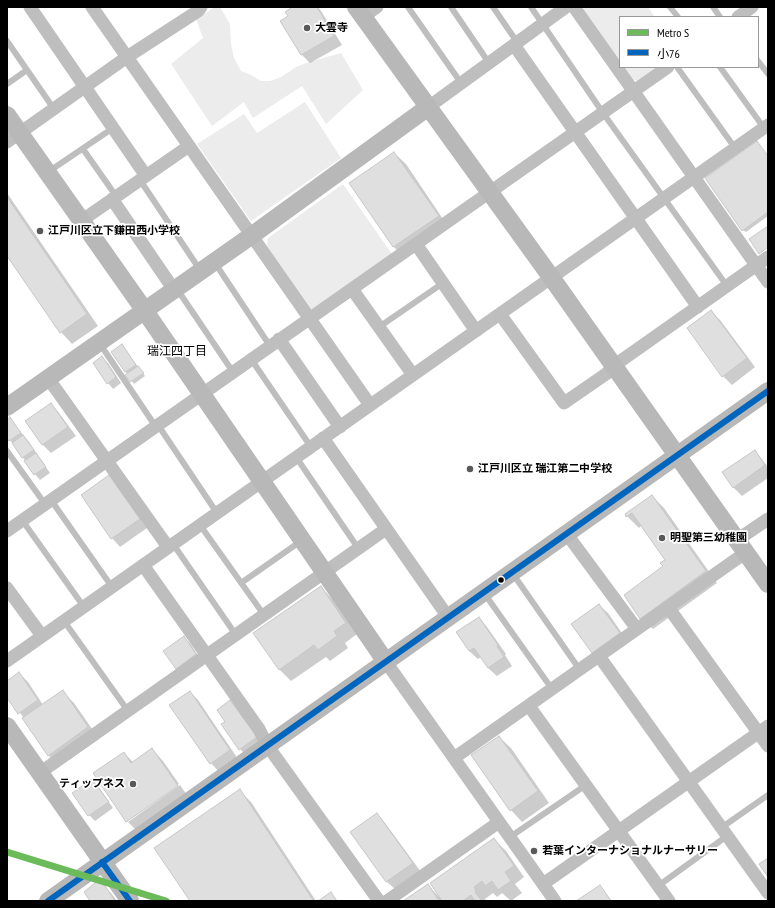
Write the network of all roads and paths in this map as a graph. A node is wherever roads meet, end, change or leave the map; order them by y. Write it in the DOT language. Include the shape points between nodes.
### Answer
graph roads {
  1 [pos="30,7"];
  2 [pos="92,7"];
  3 [pos="201,7"];
  4 [pos="408,7"];
  5 [pos="451,7"];
  6 [pos="493,7"];
  7 [pos="531,7"];
  8 [pos="566,7"];
  9 [pos="574,7"];
  10 [pos="670,7"];
  11 [pos="713,7"];
  12 [pos="752,7"];
  13 [pos="365,10"];
  14 [pos="677,16"];
  15 [pos="719,16"];
  16 [pos="739,16"];
  17 [pos="543,24"];
  18 [pos="7,41"];
  19 [pos="515,44"];
  20 [pos="127,57"];
  21 [pos="759,62"];
  22 [pos="490,63"];
  23 [pos="667,68"];
  24 [pos="678,68"];
  25 [pos="721,68"];
  26 [pos="27,70"];
  27 [pos="768,74"];
  28 [pos="462,83"];
  29 [pos="7,84"];
  30 [pos="85,87"];
  31 [pos="634,91"];
  32 [pos="427,108"];
  33 [pos="54,109"];
  34 [pos="603,113"];
  35 [pos="7,115"];
  36 [pos="766,126"];
  37 [pos="113,128"];
  38 [pos="575,132"];
  39 [pos="13,138"];
  40 [pos="189,146"];
  41 [pos="735,148"];
  42 [pos="83,149"];
  43 [pos="48,173"];
  44 [pos="695,176"];
  45 [pos="143,178"];
  46 [pos="489,192"];
  47 [pos="114,198"];
  48 [pos="664,198"];
  49 [pos="636,218"];
  50 [pos="81,221"];
  51 [pos="251,236"];
  52 [pos="416,244"];
  53 [pos="768,258"];
  54 [pos="208,266"];
  55 [pos="757,266"];
  56 [pos="551,277"];
  57 [pos="768,282"];
  58 [pos="443,283"];
  59 [pos="727,286"];
  60 [pos="175,289"];
  61 [pos="352,289"];
  62 [pos="698,307"];
  63 [pos="144,311"];
  64 [pos="500,314"];
  65 [pos="309,318"];
  66 [pos="379,328"];
  67 [pos="476,331"];
  68 [pos="99,343"];
  69 [pos="275,343"];
  70 [pos="251,359"];
  71 [pos="614,366"];
  72 [pos="233,372"];
  73 [pos="413,375"];
  74 [pos="48,378"];
  75 [pos="768,391"];
  76 [pos="202,394"];
  77 [pos="370,405"];
  78 [pos="7,407"];
  79 [pos="157,426"];
  80 [pos="340,427"];
  81 [pos="323,438"];
  82 [pos="311,446"];
  83 [pos="7,451"];
  84 [pos="677,456"];
  85 [pos="296,457"];
  86 [pos="107,461"];
  87 [pos="262,481"];
  88 [pos="48,502"];
  89 [pos="218,513"];
  90 [pos="768,519"];
  91 [pos="22,520"];
  92 [pos="200,525"];
  93 [pos="386,529"];
  94 [pos="7,531"];
  95 [pos="566,533"];
  96 [pos="303,540"];
  97 [pos="171,546"];
  98 [pos="741,547"];
  99 [pos="358,548"];
  100 [pos="143,565"];
  101 [pos="325,572"];
  102 [pos="511,572"];
  103 [pos="241,583"];
  104 [pos="768,584"];
  105 [pos="112,587"];
  106 [pos="7,588"];
  107 [pos="483,592"];
  108 [pos="84,607"];
  109 [pos="668,607"];
  110 [pos="264,615"];
  111 [pos="448,617"];
  112 [pos="64,621"];
  113 [pos="637,629"];
  114 [pos="236,634"];
  115 [pos="42,636"];
  116 [pos="207,655"];
  117 [pos="599,656"];
  118 [pos="7,661"];
  119 [pos="386,662"];
  120 [pos="580,670"];
  121 [pos="552,690"];
  122 [pos="529,706"];
  123 [pos="128,711"];
  124 [pos="7,726"];
  125 [pos="763,730"];
  126 [pos="267,746"];
  127 [pos="768,746"];
  128 [pos="454,758"];
  129 [pos="41,772"];
  130 [pos="689,782"];
  131 [pos="586,785"];
  132 [pos="768,795"];
  133 [pos="499,822"];
  134 [pos="619,831"];
  135 [pos="724,832"];
  136 [pos="510,837"];
  137 [pos="102,862"];
  138 [pos="543,884"];
  139 [pos="658,886"];
  140 [pos="768,893"];
  141 [pos="48,901"];
  142 [pos="130,901"];
  143 [pos="379,901"];
  144 [pos="387,901"];
  145 [pos="555,901"];
  146 [pos="669,901"];
  1 -- 30 [label="street"];
  2 -- 20 [label="street"];
  3 -- 20 [label="street" via="198,12"];
  4 -- 28 [label="lane"];
  5 -- 22 [label="lane"];
  6 -- 19 [label="lane"];
  7 -- 17 [label="lane"];
  8 -- 17 [label="street"];
  9 -- 31 [label="street"];
  10 -- 14 [label="lane"];
  11 -- 15 [label="lane"];
  12 -- 16 [label="street"];
  13 -- 32 [label="street"];
  17 -- 19 [label="street"];
  17 -- 34 [label="lane"];
  18 -- 26 [label="lane"];
  19 -- 22 [label="street"];
  19 -- 38 [label="street"];
  20 -- 30 [label="street"];
  20 -- 40 [label="street"];
  21 -- 27 [label="lane"];
  22 -- 28 [label="street"];
  23 -- 31 [label="street"];
  24 -- 41 [label="lane"];
  25 -- 36 [label="lane"];
  26 -- 29 [label="lane"];
  26 -- 33 [label="lane"];
  28 -- 32 [label="street"];
  30 -- 33 [label="street"];
  30 -- 37 [label="street"];
  31 -- 34 [label="street"];
  31 -- 44 [label="street"];
  32 -- 46 [label="street"];
  32 -- 51 [label="street"];
  33 -- 39 [label="street"];
  34 -- 38 [label="street"];
  34 -- 48 [label="lane"];
  35 -- 39 [label="street"];
  36 -- 41 [label="street"];
  37 -- 42 [label="lane"];
  37 -- 45 [label="street"];
  38 -- 46 [label="street"];
  38 -- 49 [label="street"];
  39 -- 43 [label="street"];
  40 -- 45 [label="street"];
  40 -- 51 [label="street"];
  41 -- 44 [label="street"];
  42 -- 43 [label="lane"];
  42 -- 47 [label="lane"];
  43 -- 50 [label="street"];
  44 -- 48 [label="street"];
  44 -- 55 [label="street"];
  45 -- 47 [label="street"];
  45 -- 54 [label="lane"];
  46 -- 52 [label="street"];
  46 -- 56 [label="street"];
  47 -- 50 [label="street"];
  47 -- 60 [label="street"];
  48 -- 49 [label="street"];
  48 -- 59 [label="lane"];
  49 -- 56 [label="street"];
  49 -- 62 [label="street"];
  50 -- 63 [label="street"];
  51 -- 54 [label="street"];
  51 -- 65 [label="street"];
  52 -- 58 [label="street"];
  52 -- 61 [label="street"];
  53 -- 55 [label="street"];
  54 -- 60 [label="street"];
  54 -- 69 [label="lane"];
  55 -- 57 [label="street"];
  55 -- 59 [label="street"];
  56 -- 64 [label="street"];
  56 -- 71 [label="street"];
  58 -- 66 [label="lane"];
  58 -- 67 [label="street"];
  59 -- 62 [label="street"];
  60 -- 63 [label="street"];
  60 -- 72 [label="lane"];
  61 -- 65 [label="street"];
  61 -- 66 [label="street"];
  62 -- 71 [label="street"];
  63 -- 68 [label="street"];
  63 -- 76 [label="street"];
  64 -- 67 [label="street"];
  64 -- 71 [label="street" via="564,403"];
  65 -- 69 [label="street"];
  65 -- 77 [label="street"];
  66 -- 73 [label="street"];
  67 -- 73 [label="street"];
  68 -- 74 [label="street"];
  68 -- 79 [label="lane"];
  69 -- 70 [label="street"];
  69 -- 80 [label="street"];
  70 -- 72 [label="street"];
  70 -- 82 [label="lane"];
  71 -- 84 [label="street"];
  72 -- 76 [label="street"];
  73 -- 77 [label="street"];
  74 -- 78 [label="street"];
  74 -- 86 [label="street"];
  75 -- 84 [label="street"];
  76 -- 79 [label="street"];
  76 -- 87 [label="street"];
  77 -- 80 [label="street"];
  79 -- 86 [label="street"];
  79 -- 89 [label="lane"];
  80 -- 81 [label="street"];
  81 -- 82 [label="street"];
  81 -- 93 [label="street"];
  82 -- 85 [label="street"];
  83 -- 88 [label="lane"];
  84 -- 95 [label="street"];
  84 -- 98 [label="street"];
  85 -- 87 [label="street"];
  85 -- 99 [label="lane"];
  86 -- 88 [label="street"];
  86 -- 97 [label="street"];
  87 -- 89 [label="street"];
  87 -- 96 [label="street"];
  88 -- 91 [label="street"];
  88 -- 105 [label="lane"];
  89 -- 92 [label="street"];
  90 -- 98 [label="street"];
  91 -- 94 [label="street"];
  91 -- 108 [label="lane"];
  92 -- 97 [label="street"];
  92 -- 103 [label="lane"];
  93 -- 99 [label="street"];
  93 -- 111 [label="street"];
  95 -- 102 [label="street"];
  95 -- 113 [label="street"];
  96 -- 101 [label="street"];
  96 -- 103 [label="lane"];
  97 -- 100 [label="street"];
  97 -- 114 [label="lane"];
  98 -- 104 [label="street"];
  98 -- 109 [label="street"];
  99 -- 101 [label="street"];
  100 -- 105 [label="street"];
  100 -- 116 [label="street"];
  101 -- 110 [label="street"];
  101 -- 119 [label="street"];
  102 -- 107 [label="street"];
  102 -- 120 [label="lane"];
  103 -- 110 [label="lane"];
  105 -- 108 [label="street"];
  106 -- 115 [label="street"];
  107 -- 111 [label="street"];
  107 -- 121 [label="lane"];
  108 -- 112 [label="street"];
  109 -- 113 [label="street"];
  109 -- 125 [label="street"];
  110 -- 114 [label="street"];
  111 -- 119 [label="street"];
  112 -- 115 [label="street"];
  112 -- 123 [label="lane"];
  113 -- 117 [label="street"];
  114 -- 116 [label="street"];
  115 -- 118 [label="street"];
  116 -- 123 [label="street"];
  116 -- 126 [label="street" via="259,729"];
  117 -- 120 [label="street"];
  117 -- 130 [label="street"];
  119 -- 126 [label="street"];
  119 -- 128 [label="street"];
  120 -- 121 [label="street"];
  121 -- 122 [label="street"];
  122 -- 128 [label="street"];
  122 -- 131 [label="street"];
  123 -- 129 [label="street"];
  124 -- 129 [label="street"];
  125 -- 127 [label="street"];
  125 -- 130 [label="street"];
  126 -- 137 [label="street"];
  126 -- 143 [label="street"];
  128 -- 133 [label="street"];
  129 -- 137 [label="street"];
  130 -- 134 [label="street"];
  130 -- 135 [label="street"];
  131 -- 134 [label="street"];
  131 -- 136 [label="lane"];
  132 -- 135 [label="lane"];
  133 -- 136 [label="street"];
  133 -- 144 [label="street"];
  134 -- 138 [label="street"];
  134 -- 139 [label="street"];
  135 -- 139 [label="lane"];
  135 -- 140 [label="street"];
  136 -- 138 [label="street"];
  137 -- 141 [label="street"];
  137 -- 142 [label="street"];
  138 -- 145 [label="street"];
  139 -- 146 [label="street"];
}
